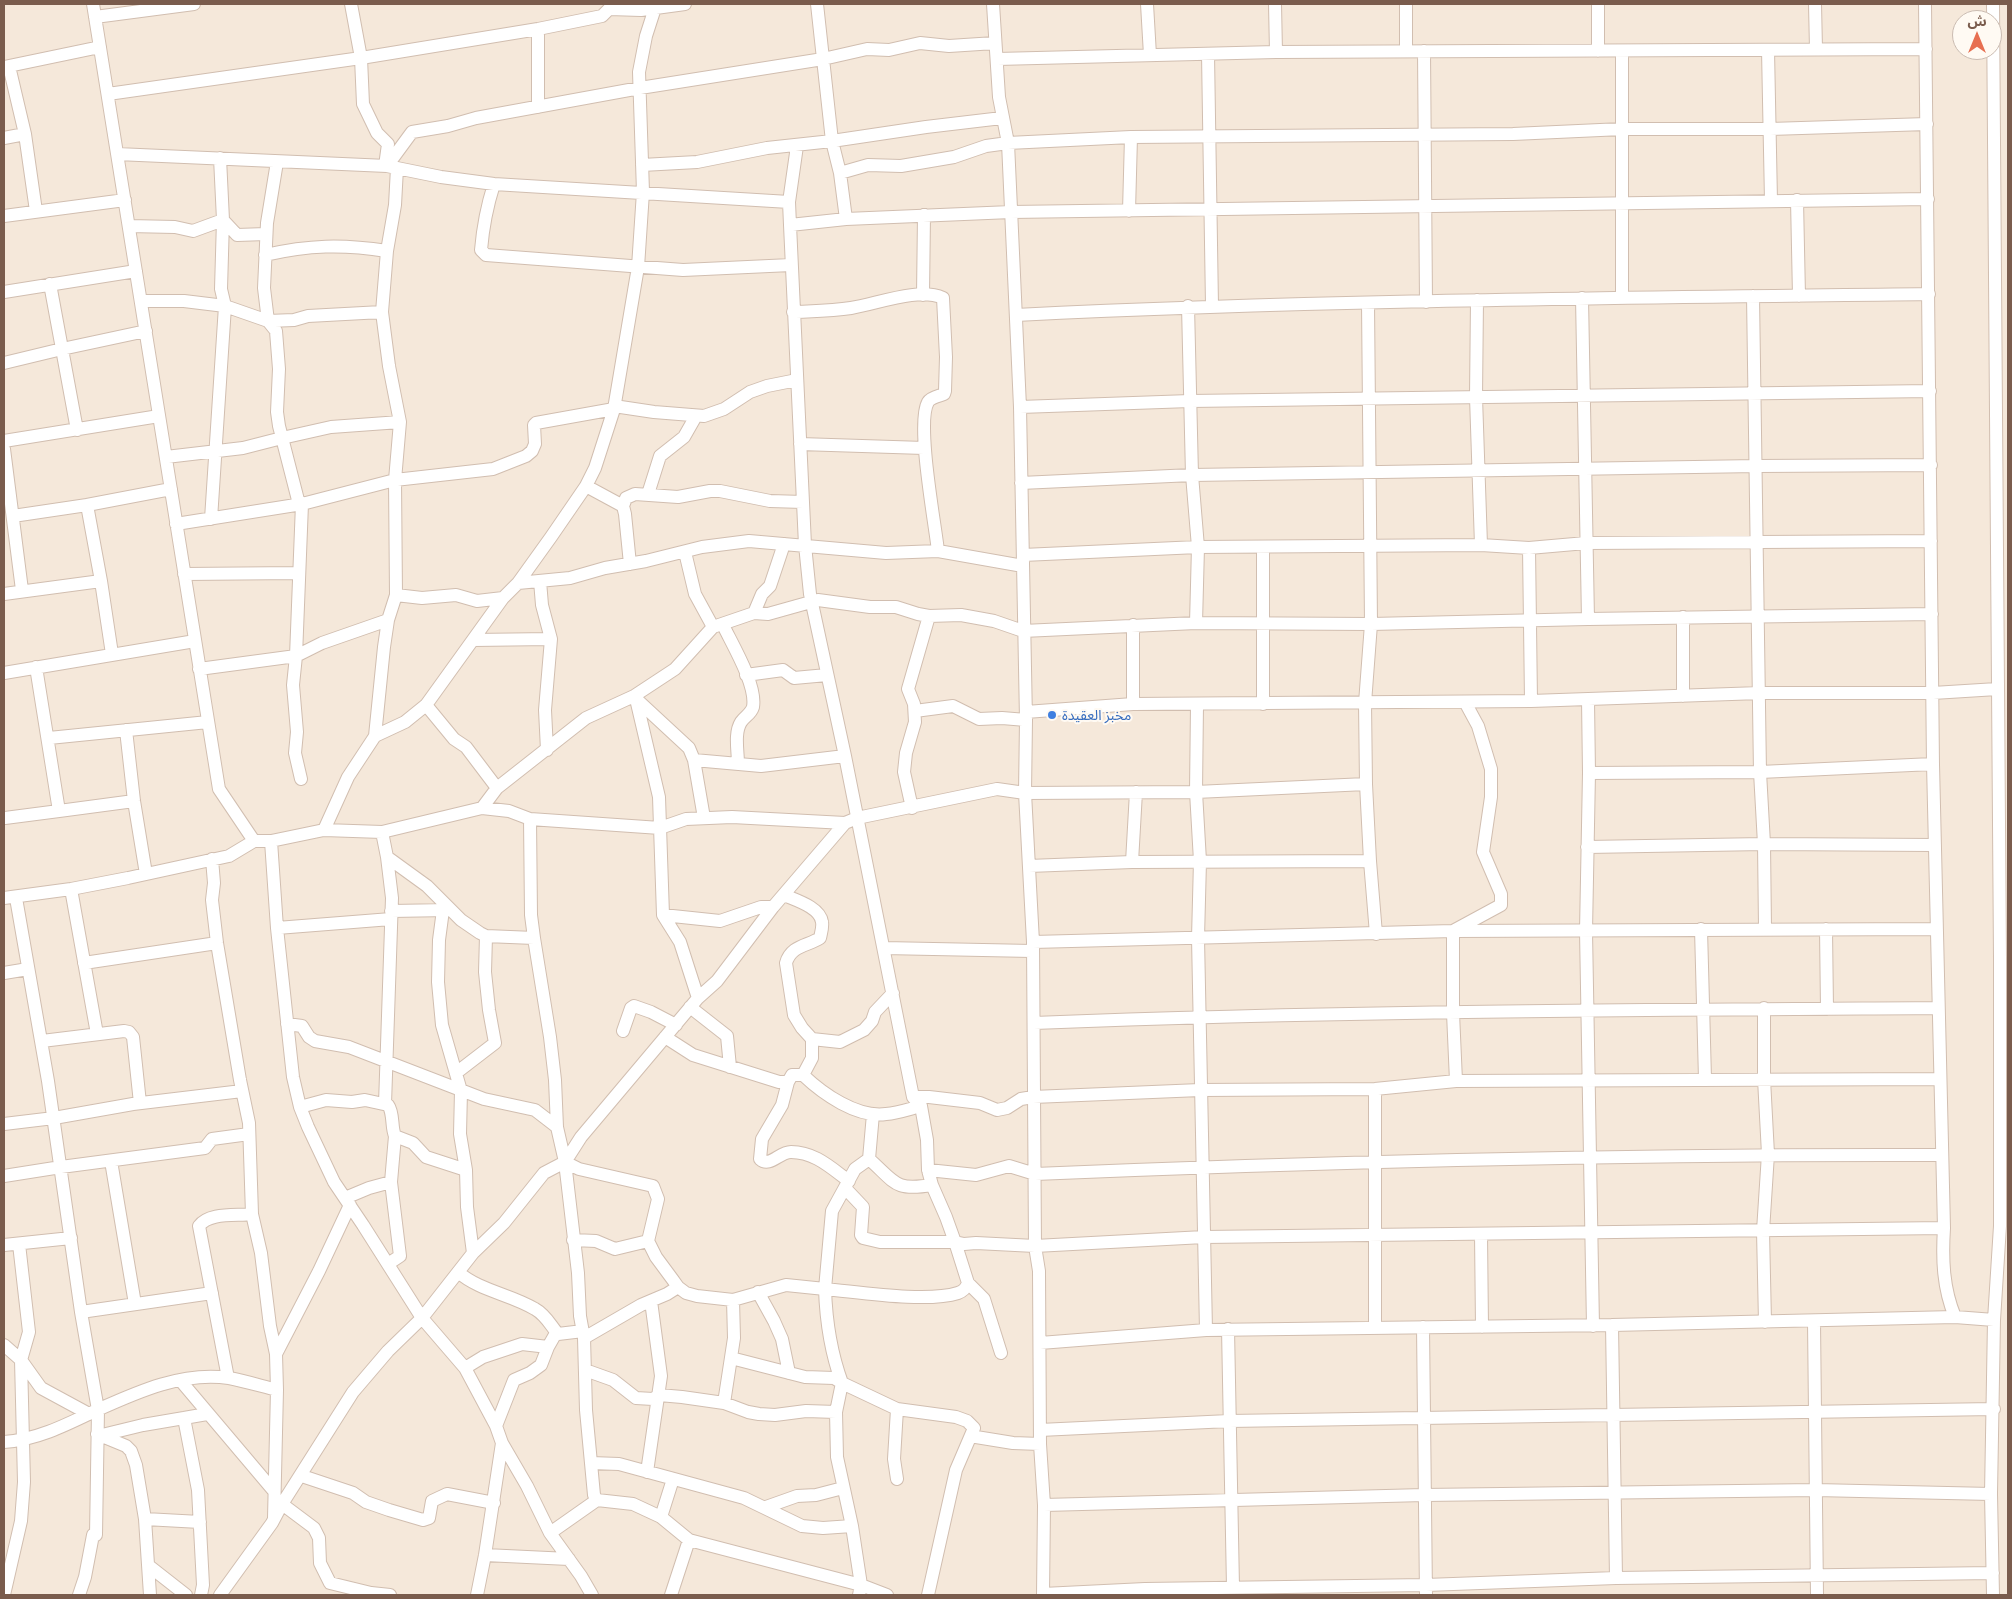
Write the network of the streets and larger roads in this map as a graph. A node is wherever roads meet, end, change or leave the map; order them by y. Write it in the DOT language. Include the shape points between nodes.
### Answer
graph roads {
  1 [pos="93,4"];
  2 [pos="194,4"];
  3 [pos="352,4"];
  4 [pos="685,4"];
  5 [pos="817,4"];
  6 [pos="993,4"];
  7 [pos="1147,4"];
  8 [pos="1275,4"];
  9 [pos="1406,4"];
  10 [pos="1598,4"];
  11 [pos="1815,4"];
  12 [pos="1926,4"];
  13 [pos="1993,4"];
  14 [pos="640,7"];
  15 [pos="655,8"];
  16 [pos="95,18"];
  17 [pos="538,29"];
  18 [pos="995,43"];
  19 [pos="100,47"];
  20 [pos="1816,49"];
  21 [pos="1926,49"];
  22 [pos="1768,50"];
  23 [pos="1406,51"];
  24 [pos="1424,51"];
  25 [pos="1598,51"];
  26 [pos="1276,52"];
  27 [pos="1622,52"];
  28 [pos="1208,54"];
  29 [pos="1150,55"];
  30 [pos="361,58"];
  31 [pos="823,59"];
  32 [pos="997,59"];
  33 [pos="6,66"];
  34 [pos="640,88"];
  35 [pos="108,94"];
  36 [pos="538,108"];
  37 [pos="1002,118"];
  38 [pos="1927,124"];
  39 [pos="1622,129"];
  40 [pos="1770,129"];
  41 [pos="25,134"];
  42 [pos="1424,135"];
  43 [pos="1209,136"];
  44 [pos="1130,137"];
  45 [pos="4,138"];
  46 [pos="832,141"];
  47 [pos="1008,142"];
  48 [pos="797,146"];
  49 [pos="117,154"];
  50 [pos="220,158"];
  51 [pos="277,162"];
  52 [pos="642,165"];
  53 [pos="390,167"];
  54 [pos="840,173"];
  55 [pos="494,184"];
  56 [pos="643,192"];
  57 [pos="1928,199"];
  58 [pos="125,200"];
  59 [pos="1797,200"];
  60 [pos="1771,201"];
  61 [pos="789,202"];
  62 [pos="1622,203"];
  63 [pos="1426,207"];
  64 [pos="1210,210"];
  65 [pos="36,211"];
  66 [pos="1129,211"];
  67 [pos="1011,212"];
  68 [pos="924,215"];
  69 [pos="4,216"];
  70 [pos="846,219"];
  71 [pos="223,220"];
  72 [pos="790,225"];
  73 [pos="129,226"];
  74 [pos="266,234"];
  75 [pos="387,250"];
  76 [pos="265,255"];
  77 [pos="791,265"];
  78 [pos="638,267"];
  79 [pos="136,271"];
  80 [pos="50,284"];
  81 [pos="4,292"];
  82 [pos="1929,294"];
  83 [pos="923,295"];
  84 [pos="1753,296"];
  85 [pos="1799,296"];
  86 [pos="1582,298"];
  87 [pos="1622,298"];
  88 [pos="141,300"];
  89 [pos="1476,300"];
  90 [pos="1426,302"];
  91 [pos="1368,303"];
  92 [pos="225,306"];
  93 [pos="1188,306"];
  94 [pos="1212,306"];
  95 [pos="382,312"];
  96 [pos="793,312"];
  97 [pos="1016,315"];
  98 [pos="268,321"];
  99 [pos="146,331"];
  100 [pos="62,349"];
  101 [pos="4,363"];
  102 [pos="796,380"];
  103 [pos="1930,391"];
  104 [pos="1755,392"];
  105 [pos="1582,395"];
  106 [pos="1476,397"];
  107 [pos="1369,399"];
  108 [pos="1190,401"];
  109 [pos="1020,407"];
  110 [pos="614,408"];
  111 [pos="159,416"];
  112 [pos="696,416"];
  113 [pos="400,422"];
  114 [pos="77,430"];
  115 [pos="282,438"];
  116 [pos="4,441"];
  117 [pos="800,444"];
  118 [pos="4,448"];
  119 [pos="924,448"];
  120 [pos="214,451"];
  121 [pos="166,458"];
  122 [pos="1931,465"];
  123 [pos="1757,466"];
  124 [pos="1586,469"];
  125 [pos="1478,471"];
  126 [pos="1370,472"];
  127 [pos="1192,475"];
  128 [pos="395,480"];
  129 [pos="1022,483"];
  130 [pos="586,486"];
  131 [pos="171,489"];
  132 [pos="648,494"];
  133 [pos="803,502"];
  134 [pos="302,504"];
  135 [pos="87,505"];
  136 [pos="623,506"];
  137 [pos="13,516"];
  138 [pos="211,519"];
  139 [pos="176,524"];
  140 [pos="1931,540"];
  141 [pos="1758,541"];
  142 [pos="1586,543"];
  143 [pos="784,544"];
  144 [pos="805,545"];
  145 [pos="1481,545"];
  146 [pos="1371,546"];
  147 [pos="1198,548"];
  148 [pos="1262,548"];
  149 [pos="1528,548"];
  150 [pos="938,551"];
  151 [pos="685,552"];
  152 [pos="1023,561"];
  153 [pos="630,564"];
  154 [pos="299,573"];
  155 [pos="184,574"];
  156 [pos="101,581"];
  157 [pos="540,581"];
  158 [pos="518,582"];
  159 [pos="22,590"];
  160 [pos="4,594"];
  161 [pos="396,595"];
  162 [pos="502,598"];
  163 [pos="811,602"];
  164 [pos="754,613"];
  165 [pos="1932,614"];
  166 [pos="929,616"];
  167 [pos="1759,616"];
  168 [pos="1683,617"];
  169 [pos="1588,619"];
  170 [pos="388,620"];
  171 [pos="1529,620"];
  172 [pos="1196,623"];
  173 [pos="1262,624"];
  174 [pos="1371,624"];
  175 [pos="1133,625"];
  176 [pos="718,626"];
  177 [pos="1023,631"];
  178 [pos="550,639"];
  179 [pos="473,640"];
  180 [pos="195,641"];
  181 [pos="112,654"];
  182 [pos="296,656"];
  183 [pos="36,667"];
  184 [pos="200,669"];
  185 [pos="4,673"];
  186 [pos="746,675"];
  187 [pos="826,675"];
  188 [pos="1997,689"];
  189 [pos="1933,692"];
  190 [pos="1760,693"];
  191 [pos="1683,696"];
  192 [pos="635,698"];
  193 [pos="1588,700"];
  194 [pos="1531,701"];
  195 [pos="1465,702"];
  196 [pos="1365,703"];
  197 [pos="1133,704"];
  198 [pos="1263,704"];
  199 [pos="426,705"];
  200 [pos="1198,705"];
  201 [pos="915,710"];
  202 [pos="1026,716"];
  203 [pos="208,722"];
  204 [pos="126,730"];
  205 [pos="375,736"];
  206 [pos="49,738"];
  207 [pos="547,750"];
  208 [pos="845,756"];
  209 [pos="694,760"];
  210 [pos="738,764"];
  211 [pos="1933,764"];
  212 [pos="1760,772"];
  213 [pos="1589,773"];
  214 [pos="301,779"];
  215 [pos="1366,784"];
  216 [pos="497,788"];
  217 [pos="2004,791"];
  218 [pos="1136,792"];
  219 [pos="1196,792"];
  220 [pos="1025,793"];
  221 [pos="134,801"];
  222 [pos="482,808"];
  223 [pos="912,808"];
  224 [pos="59,811"];
  225 [pos="4,816"];
  226 [pos="704,818"];
  227 [pos="857,818"];
  228 [pos="530,819"];
  229 [pos="845,823"];
  230 [pos="660,828"];
  231 [pos="324,830"];
  232 [pos="382,832"];
  233 [pos="254,841"];
  234 [pos="271,841"];
  235 [pos="1764,844"];
  236 [pos="1935,845"];
  237 [pos="1588,847"];
  238 [pos="387,857"];
  239 [pos="212,859"];
  240 [pos="1200,861"];
  241 [pos="1370,861"];
  242 [pos="1132,862"];
  243 [pos="1029,866"];
  244 [pos="146,874"];
  245 [pos="70,889"];
  246 [pos="784,895"];
  247 [pos="10,898"];
  248 [pos="774,907"];
  249 [pos="447,910"];
  250 [pos="391,915"];
  251 [pos="663,915"];
  252 [pos="277,928"];
  253 [pos="1765,928"];
  254 [pos="1701,929"];
  255 [pos="1826,929"];
  256 [pos="1936,929"];
  257 [pos="1453,931"];
  258 [pos="1586,931"];
  259 [pos="1376,934"];
  260 [pos="486,936"];
  261 [pos="534,938"];
  262 [pos="1198,938"];
  263 [pos="218,943"];
  264 [pos="1032,947"];
  265 [pos="884,948"];
  266 [pos="84,963"];
  267 [pos="28,969"];
  268 [pos="4,973"];
  269 [pos="892,992"];
  270 [pos="694,1002"];
  271 [pos="1764,1008"];
  272 [pos="1938,1008"];
  273 [pos="1703,1009"];
  274 [pos="1827,1009"];
  275 [pos="1587,1010"];
  276 [pos="1453,1013"];
  277 [pos="1200,1016"];
  278 [pos="1034,1023"];
  279 [pos="287,1024"];
  280 [pos="676,1025"];
  281 [pos="623,1031"];
  282 [pos="97,1034"];
  283 [pos="665,1037"];
  284 [pos="812,1039"];
  285 [pos="42,1041"];
  286 [pos="387,1062"];
  287 [pos="730,1067"];
  288 [pos="456,1073"];
  289 [pos="803,1075"];
  290 [pos="1705,1079"];
  291 [pos="1764,1079"];
  292 [pos="1940,1079"];
  293 [pos="1456,1081"];
  294 [pos="1589,1081"];
  295 [pos="788,1082"];
  296 [pos="1375,1089"];
  297 [pos="1200,1090"];
  298 [pos="242,1091"];
  299 [pos="461,1091"];
  300 [pos="1033,1097"];
  301 [pos="917,1101"];
  302 [pos="140,1103"];
  303 [pos="385,1104"];
  304 [pos="300,1107"];
  305 [pos="873,1114"];
  306 [pos="54,1118"];
  307 [pos="4,1124"];
  308 [pos="557,1127"];
  309 [pos="249,1134"];
  310 [pos="395,1136"];
  311 [pos="1768,1154"];
  312 [pos="1942,1155"];
  313 [pos="869,1159"];
  314 [pos="1590,1159"];
  315 [pos="111,1160"];
  316 [pos="565,1162"];
  317 [pos="1375,1162"];
  318 [pos="61,1167"];
  319 [pos="1202,1167"];
  320 [pos="466,1170"];
  321 [pos="928,1170"];
  322 [pos="1035,1174"];
  323 [pos="4,1176"];
  324 [pos="391,1182"];
  325 [pos="847,1184"];
  326 [pos="932,1186"];
  327 [pos="347,1201"];
  328 [pos="252,1214"];
  329 [pos="1944,1228"];
  330 [pos="1764,1230"];
  331 [pos="1592,1232"];
  332 [pos="1482,1234"];
  333 [pos="1375,1236"];
  334 [pos="1204,1237"];
  335 [pos="70,1238"];
  336 [pos="573,1240"];
  337 [pos="648,1240"];
  338 [pos="955,1242"];
  339 [pos="19,1244"];
  340 [pos="4,1245"];
  341 [pos="1035,1246"];
  342 [pos="473,1253"];
  343 [pos="388,1264"];
  344 [pos="458,1272"];
  345 [pos="968,1283"];
  346 [pos="678,1287"];
  347 [pos="825,1289"];
  348 [pos="758,1292"];
  349 [pos="212,1293"];
  350 [pos="733,1300"];
  351 [pos="651,1301"];
  352 [pos="135,1304"];
  353 [pos="81,1312"];
  354 [pos="1955,1317"];
  355 [pos="422,1318"];
  356 [pos="1994,1320"];
  357 [pos="1765,1322"];
  358 [pos="1814,1322"];
  359 [pos="1593,1326"];
  360 [pos="1612,1326"];
  361 [pos="1423,1327"];
  362 [pos="1482,1327"];
  363 [pos="1375,1328"];
  364 [pos="1228,1329"];
  365 [pos="1206,1330"];
  366 [pos="556,1333"];
  367 [pos="583,1334"];
  368 [pos="1040,1342"];
  369 [pos="4,1345"];
  370 [pos="548,1347"];
  371 [pos="1001,1353"];
  372 [pos="276,1354"];
  373 [pos="731,1358"];
  374 [pos="21,1360"];
  375 [pos="464,1368"];
  376 [pos="585,1370"];
  377 [pos="789,1373"];
  378 [pos="228,1378"];
  379 [pos="180,1380"];
  380 [pos="842,1383"];
  381 [pos="277,1390"];
  382 [pos="659,1395"];
  383 [pos="724,1403"];
  384 [pos="897,1409"];
  385 [pos="1994,1409"];
  386 [pos="94,1412"];
  387 [pos="836,1412"];
  388 [pos="1816,1412"];
  389 [pos="207,1414"];
  390 [pos="1423,1416"];
  391 [pos="1614,1416"];
  392 [pos="184,1418"];
  393 [pos="1229,1420"];
  394 [pos="496,1426"];
  395 [pos="974,1428"];
  396 [pos="1040,1430"];
  397 [pos="100,1435"];
  398 [pos="25,1439"];
  399 [pos="4,1442"];
  400 [pos="502,1442"];
  401 [pos="1040,1444"];
  402 [pos="591,1464"];
  403 [pos="647,1472"];
  404 [pos="302,1476"];
  405 [pos="674,1479"];
  406 [pos="897,1479"];
  407 [pos="843,1488"];
  408 [pos="273,1490"];
  409 [pos="1816,1490"];
  410 [pos="1616,1494"];
  411 [pos="1991,1494"];
  412 [pos="1424,1496"];
  413 [pos="597,1500"];
  414 [pos="1231,1500"];
  415 [pos="494,1503"];
  416 [pos="282,1504"];
  417 [pos="1044,1505"];
  418 [pos="766,1507"];
  419 [pos="661,1517"];
  420 [pos="145,1519"];
  421 [pos="274,1520"];
  422 [pos="200,1522"];
  423 [pos="852,1526"];
  424 [pos="550,1533"];
  425 [pos="689,1540"];
  426 [pos="9,1554"];
  427 [pos="485,1555"];
  428 [pos="568,1559"];
  429 [pos="320,1563"];
  430 [pos="149,1566"];
  431 [pos="1993,1573"];
  432 [pos="1817,1576"];
  433 [pos="1616,1578"];
  434 [pos="1233,1587"];
  435 [pos="860,1590"];
  436 [pos="1426,1590"];
  437 [pos="1300,1591"];
  438 [pos="1145,1592"];
  439 [pos="371,1594"];
  440 [pos="1043,1594"];
  441 [pos="4,1595"];
  442 [pos="79,1595"];
  443 [pos="150,1595"];
  444 [pos="186,1595"];
  445 [pos="201,1595"];
  446 [pos="220,1595"];
  447 [pos="330,1595"];
  448 [pos="390,1595"];
  449 [pos="474,1595"];
  450 [pos="592,1595"];
  451 [pos="671,1595"];
  452 [pos="887,1595"];
  453 [pos="928,1595"];
  454 [pos="1817,1595"];
  455 [pos="1993,1595"];
  1 -- 16 [label="street"];
  2 -- 16 [label="street"];
  3 -- 30 [label="street"];
  4 -- 15 [label="street"];
  5 -- 31 [label="street"];
  6 -- 18 [label="street"];
  7 -- 29 [label="street"];
  8 -- 26 [label="street"];
  9 -- 23 [label="street"];
  10 -- 25 [label="street"];
  11 -- 20 [label="street"];
  12 -- 21 [label="street"];
  13 -- 188 [label="street"];
  14 -- 15 [label="street"];
  14 -- 17 [label="street" via="609,9 602,16"];
  15 -- 34 [label="street" via="642,56"];
  16 -- 19 [label="street"];
  17 -- 30 [label="street"];
  17 -- 36 [label="street"];
  18 -- 31 [label="street" via="949,46 920,43 889,50 867,49"];
  18 -- 32 [label="street"];
  19 -- 33 [label="street"];
  19 -- 35 [label="street"];
  20 -- 21 [label="street"];
  20 -- 22 [label="street"];
  21 -- 38 [label="street"];
  22 -- 27 [label="street"];
  22 -- 40 [label="street"];
  23 -- 24 [label="street"];
  23 -- 26 [label="street"];
  24 -- 25 [label="street"];
  24 -- 42 [label="street"];
  25 -- 27 [label="street"];
  26 -- 28 [label="street"];
  27 -- 39 [label="street"];
  28 -- 29 [label="street"];
  28 -- 43 [label="street"];
  29 -- 32 [label="street"];
  30 -- 35 [label="street"];
  30 -- 53 [label="street" via="363,104 377,133 388,144"];
  31 -- 34 [label="street"];
  31 -- 46 [label="street"];
  32 -- 37 [label="street"];
  33 -- 41 [label="street"];
  34 -- 36 [label="street"];
  34 -- 52 [label="street"];
  35 -- 49 [label="street"];
  36 -- 53 [label="street" via="412,132"];
  37 -- 46 [label="street"];
  37 -- 47 [label="street"];
  38 -- 40 [label="street"];
  38 -- 57 [label="street"];
  39 -- 40 [label="street"];
  39 -- 42 [label="street"];
  39 -- 62 [label="street"];
  40 -- 60 [label="street"];
  41 -- 45 [label="street"];
  41 -- 65 [label="street"];
  42 -- 43 [label="street"];
  42 -- 63 [label="street"];
  43 -- 44 [label="street"];
  43 -- 64 [label="street"];
  44 -- 47 [label="street"];
  44 -- 66 [label="street"];
  46 -- 48 [label="street"];
  46 -- 54 [label="street"];
  47 -- 54 [label="street" via="954,157 901,166 868,165"];
  47 -- 67 [label="street"];
  48 -- 52 [label="street" via="754,150 697,162"];
  48 -- 61 [label="street"];
  49 -- 50 [label="street"];
  49 -- 58 [label="street"];
  50 -- 51 [label="street"];
  50 -- 71 [label="street"];
  51 -- 53 [label="street"];
  51 -- 74 [label="street"];
  52 -- 56 [label="street"];
  53 -- 55 [label="street" via="440,178"];
  53 -- 75 [label="street" via="395,205"];
  54 -- 70 [label="street"];
  55 -- 56 [label="street"];
  55 -- 78 [label="street" via="483,224 481,250 486,255"];
  56 -- 61 [label="street"];
  56 -- 78 [label="street"];
  57 -- 59 [label="street"];
  57 -- 82 [label="street"];
  58 -- 65 [label="street"];
  58 -- 73 [label="street"];
  59 -- 60 [label="street"];
  59 -- 85 [label="street"];
  60 -- 62 [label="street"];
  61 -- 72 [label="street"];
  62 -- 63 [label="street"];
  62 -- 87 [label="street"];
  63 -- 64 [label="street"];
  63 -- 90 [label="street"];
  64 -- 66 [label="street"];
  64 -- 94 [label="street"];
  65 -- 69 [label="street"];
  66 -- 67 [label="street"];
  67 -- 68 [label="street"];
  67 -- 97 [label="street"];
  68 -- 70 [label="street"];
  68 -- 83 [label="street"];
  70 -- 72 [label="street"];
  71 -- 73 [label="street" via="193,231 174,227"];
  71 -- 74 [label="street" via="237,235"];
  71 -- 92 [label="street" via="221,289"];
  72 -- 77 [label="street"];
  73 -- 79 [label="street"];
  74 -- 76 [label="street"];
  75 -- 76 [label="street" via="335,245"];
  75 -- 95 [label="street"];
  76 -- 98 [label="street"];
  77 -- 78 [label="street" via="683,270"];
  77 -- 96 [label="street"];
  78 -- 110 [label="street"];
  79 -- 80 [label="street"];
  79 -- 88 [label="street"];
  80 -- 81 [label="street"];
  80 -- 100 [label="street"];
  82 -- 85 [label="street"];
  82 -- 103 [label="street"];
  83 -- 96 [label="street" via="838,310"];
  83 -- 119 [label="street" via="940,296 944,300 946,357 944,394 930,400 926,407"];
  84 -- 85 [label="street"];
  84 -- 87 [label="street"];
  84 -- 104 [label="street"];
  86 -- 87 [label="street"];
  86 -- 89 [label="street"];
  86 -- 105 [label="street"];
  88 -- 92 [label="street"];
  88 -- 99 [label="street"];
  89 -- 90 [label="street"];
  89 -- 106 [label="street"];
  90 -- 91 [label="street"];
  91 -- 94 [label="street"];
  91 -- 107 [label="street"];
  92 -- 98 [label="street"];
  92 -- 120 [label="street"];
  93 -- 94 [label="street"];
  93 -- 97 [label="street"];
  93 -- 108 [label="street"];
  95 -- 98 [label="street"];
  95 -- 113 [label="street"];
  96 -- 102 [label="street"];
  97 -- 109 [label="street"];
  98 -- 115 [label="street" via="276,330 277,412"];
  99 -- 100 [label="street"];
  99 -- 111 [label="street"];
  100 -- 101 [label="street"];
  100 -- 114 [label="street"];
  102 -- 112 [label="street" via="767,386 717,412"];
  102 -- 117 [label="street"];
  103 -- 104 [label="street"];
  103 -- 122 [label="street"];
  104 -- 105 [label="street"];
  104 -- 123 [label="street"];
  105 -- 106 [label="street"];
  105 -- 124 [label="street"];
  106 -- 107 [label="street"];
  106 -- 125 [label="street"];
  107 -- 108 [label="street"];
  107 -- 126 [label="street"];
  108 -- 109 [label="street"];
  108 -- 127 [label="street"];
  109 -- 129 [label="street"];
  110 -- 112 [label="street"];
  110 -- 128 [label="street" via="536,423 532,451 494,469"];
  110 -- 130 [label="street" via="601,452"];
  111 -- 114 [label="street"];
  111 -- 121 [label="street"];
  112 -- 132 [label="street" via="684,437 660,456"];
  113 -- 115 [label="street" via="332,427"];
  113 -- 128 [label="street"];
  114 -- 116 [label="street"];
  115 -- 120 [label="street" via="251,447"];
  115 -- 134 [label="street" via="298,500"];
  117 -- 119 [label="street"];
  117 -- 133 [label="street"];
  118 -- 137 [label="street"];
  119 -- 150 [label="street"];
  120 -- 121 [label="street"];
  120 -- 138 [label="street"];
  121 -- 131 [label="street"];
  122 -- 123 [label="street"];
  122 -- 140 [label="street"];
  123 -- 124 [label="street"];
  123 -- 141 [label="street"];
  124 -- 125 [label="street"];
  124 -- 142 [label="street"];
  125 -- 126 [label="street"];
  125 -- 145 [label="street"];
  126 -- 127 [label="street"];
  126 -- 146 [label="street"];
  127 -- 129 [label="street"];
  127 -- 147 [label="street"];
  128 -- 134 [label="street"];
  128 -- 161 [label="street"];
  129 -- 152 [label="street"];
  130 -- 136 [label="street"];
  130 -- 158 [label="street"];
  131 -- 135 [label="street"];
  131 -- 139 [label="street"];
  132 -- 133 [label="street" via="678,497 720,491 770,501"];
  132 -- 136 [label="street" via="630,495"];
  133 -- 144 [label="street"];
  134 -- 138 [label="street"];
  134 -- 154 [label="street"];
  135 -- 137 [label="street"];
  135 -- 156 [label="street"];
  136 -- 153 [label="street"];
  137 -- 159 [label="street"];
  138 -- 139 [label="street"];
  139 -- 155 [label="street"];
  140 -- 141 [label="street"];
  140 -- 165 [label="street"];
  141 -- 142 [label="street"];
  141 -- 167 [label="street"];
  142 -- 149 [label="street"];
  142 -- 169 [label="street"];
  143 -- 144 [label="street"];
  143 -- 151 [label="street" via="723,543"];
  143 -- 164 [label="street" via="770,586 762,594"];
  144 -- 150 [label="street" via="886,553"];
  144 -- 163 [label="street"];
  145 -- 146 [label="street"];
  145 -- 149 [label="street"];
  146 -- 148 [label="street"];
  146 -- 174 [label="street"];
  147 -- 148 [label="street"];
  147 -- 152 [label="street"];
  147 -- 172 [label="street"];
  148 -- 173 [label="street"];
  149 -- 171 [label="street"];
  150 -- 152 [label="street"];
  151 -- 153 [label="street"];
  151 -- 176 [label="street" via="695,594"];
  152 -- 177 [label="street"];
  153 -- 157 [label="street" via="570,578"];
  154 -- 155 [label="street"];
  154 -- 182 [label="street"];
  155 -- 180 [label="street"];
  156 -- 159 [label="street"];
  156 -- 181 [label="street"];
  157 -- 158 [label="street"];
  157 -- 178 [label="street"];
  158 -- 162 [label="street"];
  159 -- 160 [label="street"];
  161 -- 162 [label="street" via="422,598 456,596 477,601"];
  161 -- 170 [label="street"];
  162 -- 179 [label="street"];
  163 -- 164 [label="street" via="768,614"];
  163 -- 166 [label="street" via="825,600 870,607 896,607"];
  163 -- 187 [label="street"];
  164 -- 176 [label="street"];
  165 -- 167 [label="street"];
  165 -- 189 [label="street"];
  166 -- 177 [label="street" via="994,621"];
  166 -- 201 [label="street" via="908,689"];
  167 -- 168 [label="street"];
  167 -- 190 [label="street"];
  168 -- 169 [label="street"];
  168 -- 191 [label="street"];
  169 -- 171 [label="street"];
  170 -- 182 [label="street" via="322,643"];
  170 -- 205 [label="street"];
  171 -- 174 [label="street"];
  171 -- 194 [label="street"];
  172 -- 173 [label="street"];
  172 -- 175 [label="street"];
  173 -- 174 [label="street"];
  173 -- 198 [label="street"];
  174 -- 196 [label="street"];
  175 -- 177 [label="street"];
  175 -- 197 [label="street"];
  176 -- 186 [label="street"];
  176 -- 192 [label="street" via="675,669"];
  177 -- 202 [label="street"];
  178 -- 179 [label="street"];
  178 -- 207 [label="street" via="544,710"];
  179 -- 199 [label="street"];
  180 -- 181 [label="street"];
  180 -- 184 [label="street"];
  181 -- 183 [label="street"];
  182 -- 184 [label="street"];
  182 -- 214 [label="street" via="292,686 297,732 295,753"];
  183 -- 185 [label="street"];
  183 -- 206 [label="street"];
  184 -- 203 [label="street"];
  186 -- 187 [label="street" via="782,670 794,678"];
  186 -- 210 [label="street" via="753,709 738,729"];
  187 -- 208 [label="street"];
  188 -- 189 [label="street"];
  188 -- 217 [label="street"];
  189 -- 190 [label="street"];
  189 -- 211 [label="street"];
  190 -- 191 [label="street"];
  190 -- 212 [label="street"];
  191 -- 193 [label="street"];
  192 -- 207 [label="street" via="586,718"];
  192 -- 209 [label="street" via="689,748"];
  192 -- 230 [label="street" via="659,797"];
  193 -- 194 [label="street"];
  193 -- 213 [label="street"];
  194 -- 195 [label="street"];
  195 -- 196 [label="street"];
  195 -- 257 [label="street" via="1478,726 1491,769 1491,797 1483,852 1502,894 1502,905"];
  196 -- 198 [label="street"];
  196 -- 215 [label="street"];
  197 -- 200 [label="street"];
  197 -- 202 [label="street"];
  198 -- 200 [label="street"];
  199 -- 205 [label="street" via="405,722"];
  199 -- 216 [label="street" via="454,739 466,747"];
  200 -- 219 [label="street"];
  201 -- 202 [label="street" via="953,706 979,719"];
  201 -- 223 [label="street" via="904,762"];
  202 -- 220 [label="street"];
  203 -- 204 [label="street"];
  203 -- 233 [label="street" via="219,789"];
  204 -- 206 [label="street"];
  204 -- 221 [label="street"];
  205 -- 231 [label="street" via="348,778"];
  206 -- 224 [label="street"];
  207 -- 216 [label="street"];
  208 -- 210 [label="street" via="778,765"];
  208 -- 227 [label="street"];
  209 -- 210 [label="street"];
  209 -- 226 [label="street"];
  211 -- 212 [label="street"];
  211 -- 236 [label="street"];
  212 -- 213 [label="street"];
  212 -- 235 [label="street"];
  213 -- 237 [label="street"];
  215 -- 219 [label="street"];
  215 -- 241 [label="street"];
  216 -- 222 [label="street"];
  217 -- 356 [label="street" via="2000,1226"];
  218 -- 219 [label="street"];
  218 -- 220 [label="street"];
  218 -- 242 [label="street"];
  219 -- 240 [label="street"];
  220 -- 223 [label="street" via="992,789"];
  220 -- 243 [label="street"];
  221 -- 224 [label="street"];
  221 -- 244 [label="street"];
  222 -- 228 [label="street" via="509,811"];
  222 -- 232 [label="street"];
  223 -- 227 [label="street"];
  224 -- 225 [label="street"];
  226 -- 229 [label="street"];
  226 -- 230 [label="street" via="686,819"];
  227 -- 229 [label="street"];
  227 -- 265 [label="street"];
  228 -- 230 [label="street"];
  228 -- 261 [label="street"];
  229 -- 246 [label="street"];
  230 -- 251 [label="street"];
  231 -- 232 [label="street"];
  231 -- 234 [label="street"];
  232 -- 238 [label="street"];
  233 -- 234 [label="street"];
  233 -- 239 [label="street" via="229,856"];
  234 -- 252 [label="street"];
  235 -- 236 [label="street"];
  235 -- 237 [label="street"];
  235 -- 253 [label="street"];
  236 -- 256 [label="street"];
  237 -- 258 [label="street"];
  238 -- 249 [label="street" via="427,886"];
  238 -- 250 [label="street"];
  239 -- 244 [label="street"];
  239 -- 263 [label="street" via="212,900"];
  240 -- 241 [label="street"];
  240 -- 242 [label="street"];
  240 -- 262 [label="street"];
  241 -- 259 [label="street"];
  242 -- 243 [label="street"];
  243 -- 264 [label="street"];
  244 -- 245 [label="street"];
  245 -- 247 [label="street"];
  245 -- 266 [label="street"];
  246 -- 248 [label="street"];
  246 -- 284 [label="street" via="815,911 822,922 820,938 795,950 786,959 794,1015"];
  247 -- 267 [label="street"];
  248 -- 251 [label="street" via="761,907 720,921"];
  248 -- 270 [label="street" via="717,981"];
  249 -- 250 [label="street"];
  249 -- 260 [label="street"];
  249 -- 288 [label="street" via="439,940 438,982 442,1026"];
  250 -- 252 [label="street"];
  250 -- 286 [label="street"];
  251 -- 270 [label="street" via="680,942"];
  252 -- 279 [label="street"];
  253 -- 254 [label="street"];
  253 -- 255 [label="street"];
  254 -- 258 [label="street"];
  254 -- 273 [label="street"];
  255 -- 256 [label="street"];
  255 -- 274 [label="street"];
  256 -- 272 [label="street"];
  257 -- 258 [label="street"];
  257 -- 259 [label="street"];
  257 -- 276 [label="street"];
  258 -- 275 [label="street"];
  259 -- 262 [label="street"];
  260 -- 261 [label="street"];
  260 -- 288 [label="street" via="485,972 495,1043"];
  261 -- 308 [label="street" via="550,1037"];
  262 -- 264 [label="street"];
  262 -- 277 [label="street"];
  263 -- 266 [label="street"];
  263 -- 298 [label="street"];
  264 -- 265 [label="street"];
  264 -- 278 [label="street"];
  265 -- 269 [label="street"];
  266 -- 282 [label="street"];
  267 -- 268 [label="street"];
  267 -- 285 [label="street"];
  269 -- 284 [label="street" via="864,1030 840,1042"];
  269 -- 301 [label="street"];
  270 -- 280 [label="street"];
  270 -- 287 [label="street" via="726,1036"];
  271 -- 273 [label="street"];
  271 -- 274 [label="street"];
  271 -- 291 [label="street"];
  272 -- 274 [label="street"];
  272 -- 292 [label="street"];
  273 -- 275 [label="street"];
  273 -- 290 [label="street"];
  275 -- 276 [label="street"];
  275 -- 294 [label="street"];
  276 -- 277 [label="street"];
  276 -- 293 [label="street"];
  277 -- 278 [label="street"];
  277 -- 297 [label="street"];
  278 -- 300 [label="street"];
  279 -- 286 [label="street" via="302,1026 315,1040 349,1047"];
  279 -- 304 [label="street"];
  280 -- 281 [label="street" via="634,1006 630,1008"];
  280 -- 283 [label="street"];
  282 -- 285 [label="street"];
  282 -- 302 [label="street" via="124,1030 133,1037"];
  283 -- 287 [label="street" via="692,1056"];
  283 -- 316 [label="street" via="581,1137"];
  284 -- 289 [label="street" via="812,1058"];
  285 -- 306 [label="street"];
  286 -- 299 [label="street"];
  286 -- 303 [label="street"];
  287 -- 295 [label="street"];
  288 -- 299 [label="street"];
  289 -- 295 [label="street" via="792,1075"];
  289 -- 305 [label="street" via="835,1101"];
  290 -- 291 [label="street"];
  290 -- 294 [label="street"];
  291 -- 292 [label="street"];
  291 -- 311 [label="street"];
  292 -- 312 [label="street"];
  293 -- 294 [label="street"];
  293 -- 296 [label="street"];
  294 -- 314 [label="street"];
  295 -- 325 [label="street" via="782,1105 762,1139 760,1159 768,1163 789,1152 814,1156"];
  296 -- 297 [label="street"];
  296 -- 317 [label="street"];
  297 -- 300 [label="street"];
  297 -- 319 [label="street"];
  298 -- 302 [label="street"];
  298 -- 309 [label="street"];
  299 -- 308 [label="street" via="535,1110"];
  299 -- 320 [label="street" via="460,1134"];
  300 -- 301 [label="street" via="1020,1099 997,1110 980,1103 929,1097"];
  300 -- 322 [label="street"];
  301 -- 305 [label="street" via="885,1115"];
  301 -- 321 [label="street" via="927,1140"];
  302 -- 306 [label="street"];
  303 -- 304 [label="street" via="365,1100 326,1100"];
  303 -- 310 [label="street" via="391,1108"];
  304 -- 327 [label="street" via="320,1155"];
  305 -- 313 [label="street"];
  306 -- 307 [label="street"];
  306 -- 318 [label="street"];
  308 -- 316 [label="street"];
  309 -- 315 [label="street" via="212,1139 205,1148"];
  309 -- 328 [label="street"];
  310 -- 320 [label="street" via="413,1143 426,1157"];
  310 -- 324 [label="street"];
  311 -- 312 [label="street"];
  311 -- 314 [label="street"];
  311 -- 330 [label="street"];
  312 -- 329 [label="street"];
  313 -- 325 [label="street" via="855,1169"];
  313 -- 326 [label="street" via="900,1187"];
  314 -- 317 [label="street"];
  314 -- 331 [label="street"];
  315 -- 318 [label="street"];
  315 -- 352 [label="street"];
  316 -- 336 [label="street"];
  316 -- 337 [label="street" via="579,1169 653,1186 658,1199"];
  316 -- 342 [label="street" via="544,1173 504,1223"];
  317 -- 319 [label="street"];
  317 -- 333 [label="street"];
  318 -- 323 [label="street"];
  318 -- 335 [label="street"];
  319 -- 322 [label="street"];
  319 -- 334 [label="street"];
  320 -- 342 [label="street"];
  321 -- 322 [label="street" via="976,1175 1009,1166"];
  321 -- 326 [label="street"];
  322 -- 341 [label="street"];
  324 -- 327 [label="street" via="369,1188"];
  324 -- 343 [label="street" via="400,1256"];
  325 -- 338 [label="street" via="864,1207 863,1238 880,1242"];
  325 -- 347 [label="street" via="832,1211"];
  326 -- 338 [label="street"];
  327 -- 343 [label="street"];
  327 -- 372 [label="street" via="319,1271"];
  328 -- 349 [label="street" via="211,1217 200,1226"];
  328 -- 372 [label="street"];
  329 -- 330 [label="street"];
  329 -- 354 [label="street" via="1944,1279"];
  330 -- 331 [label="street"];
  330 -- 357 [label="street"];
  331 -- 332 [label="street"];
  331 -- 359 [label="street"];
  332 -- 333 [label="street"];
  332 -- 362 [label="street"];
  333 -- 334 [label="street"];
  333 -- 363 [label="street"];
  334 -- 341 [label="street"];
  334 -- 365 [label="street"];
  335 -- 339 [label="street"];
  335 -- 353 [label="street"];
  336 -- 337 [label="street" via="596,1241 615,1249"];
  336 -- 367 [label="street"];
  337 -- 346 [label="street"];
  338 -- 341 [label="street"];
  338 -- 345 [label="street"];
  339 -- 340 [label="street"];
  339 -- 374 [label="street" via="29,1332"];
  341 -- 368 [label="street" via="1039,1271"];
  342 -- 344 [label="street"];
  343 -- 355 [label="street"];
  344 -- 355 [label="street"];
  344 -- 366 [label="street" via="469,1282 536,1309 553,1325"];
  345 -- 347 [label="street" via="958,1293 928,1297"];
  345 -- 371 [label="street" via="984,1299"];
  346 -- 350 [label="street" via="697,1296"];
  346 -- 351 [label="street"];
  347 -- 348 [label="street" via="786,1285"];
  347 -- 380 [label="street" via="835,1365"];
  348 -- 350 [label="street"];
  348 -- 377 [label="street" via="782,1339"];
  349 -- 352 [label="street"];
  349 -- 378 [label="street"];
  350 -- 373 [label="street"];
  351 -- 367 [label="street"];
  351 -- 382 [label="street" via="661,1376"];
  352 -- 353 [label="street"];
  353 -- 386 [label="street"];
  354 -- 356 [label="street"];
  354 -- 358 [label="street"];
  355 -- 375 [label="street"];
  355 -- 404 [label="street" via="353,1392"];
  356 -- 385 [label="street"];
  357 -- 358 [label="street"];
  357 -- 360 [label="street"];
  358 -- 388 [label="street"];
  359 -- 360 [label="street"];
  359 -- 362 [label="street"];
  360 -- 391 [label="street"];
  361 -- 362 [label="street"];
  361 -- 363 [label="street"];
  361 -- 390 [label="street"];
  363 -- 364 [label="street"];
  364 -- 365 [label="street"];
  364 -- 393 [label="street"];
  365 -- 368 [label="street"];
  366 -- 367 [label="street"];
  366 -- 370 [label="street"];
  367 -- 376 [label="street"];
  368 -- 396 [label="street"];
  369 -- 374 [label="street"];
  370 -- 375 [label="street" via="522,1344 484,1357"];
  370 -- 394 [label="street" via="542,1365 514,1380"];
  372 -- 381 [label="street"];
  373 -- 377 [label="street"];
  373 -- 383 [label="street"];
  374 -- 386 [label="street" via="41,1388"];
  374 -- 398 [label="street"];
  375 -- 394 [label="street"];
  376 -- 382 [label="street" via="613,1380 636,1398 653,1399"];
  376 -- 402 [label="street"];
  377 -- 380 [label="street" via="834,1378"];
  378 -- 379 [label="street"];
  378 -- 381 [label="street"];
  379 -- 386 [label="street" via="156,1386"];
  379 -- 389 [label="street"];
  380 -- 384 [label="street"];
  380 -- 387 [label="street"];
  381 -- 408 [label="street"];
  382 -- 383 [label="street"];
  382 -- 403 [label="street"];
  383 -- 387 [label="street" via="759,1414"];
  384 -- 395 [label="street" via="956,1417"];
  384 -- 406 [label="street" via="894,1459"];
  385 -- 388 [label="street"];
  385 -- 411 [label="street"];
  386 -- 397 [label="street"];
  386 -- 398 [label="street"];
  387 -- 407 [label="street" via="837,1457"];
  388 -- 391 [label="street"];
  388 -- 409 [label="street"];
  389 -- 392 [label="street"];
  389 -- 408 [label="street"];
  390 -- 391 [label="street"];
  390 -- 393 [label="street"];
  390 -- 412 [label="street"];
  391 -- 410 [label="street"];
  392 -- 397 [label="street"];
  392 -- 422 [label="street" via="195,1469"];
  393 -- 396 [label="street"];
  393 -- 414 [label="street"];
  394 -- 400 [label="street"];
  395 -- 401 [label="street" via="972,1433 976,1437"];
  395 -- 453 [label="street" via="956,1470"];
  396 -- 401 [label="street"];
  397 -- 420 [label="street" via="131,1451"];
  397 -- 442 [label="street" via="96,1535 93,1535"];
  398 -- 399 [label="street"];
  398 -- 426 [label="street" via="21,1521"];
  400 -- 415 [label="street"];
  400 -- 424 [label="street"];
  401 -- 417 [label="street"];
  402 -- 403 [label="street" via="619,1464"];
  402 -- 413 [label="street"];
  403 -- 405 [label="street"];
  404 -- 415 [label="street" via="353,1493 366,1502 423,1520 429,1518 432,1500 447,1494"];
  404 -- 416 [label="street"];
  405 -- 418 [label="street"];
  405 -- 419 [label="street"];
  407 -- 418 [label="street" via="797,1496"];
  407 -- 423 [label="street"];
  408 -- 421 [label="street"];
  409 -- 410 [label="street"];
  409 -- 411 [label="street"];
  409 -- 432 [label="street"];
  410 -- 412 [label="street"];
  410 -- 433 [label="street"];
  411 -- 431 [label="street"];
  412 -- 414 [label="street"];
  412 -- 436 [label="street"];
  413 -- 419 [label="street" via="633,1504"];
  413 -- 424 [label="street"];
  414 -- 417 [label="street"];
  414 -- 434 [label="street"];
  415 -- 427 [label="street"];
  416 -- 421 [label="street"];
  416 -- 429 [label="street" via="314,1528 319,1538"];
  417 -- 440 [label="street"];
  418 -- 423 [label="street" via="802,1526"];
  419 -- 425 [label="street"];
  420 -- 422 [label="street"];
  420 -- 430 [label="street"];
  421 -- 446 [label="street"];
  422 -- 445 [label="street"];
  423 -- 435 [label="street"];
  424 -- 428 [label="street"];
  425 -- 435 [label="street"];
  425 -- 451 [label="street"];
  426 -- 441 [label="street"];
  427 -- 428 [label="street"];
  427 -- 449 [label="street"];
  428 -- 450 [label="street"];
  429 -- 439 [label="street" via="330,1583"];
  429 -- 447 [label="street"];
  430 -- 443 [label="street"];
  430 -- 444 [label="street"];
  431 -- 432 [label="street"];
  431 -- 455 [label="street"];
  432 -- 433 [label="street"];
  432 -- 454 [label="street"];
  433 -- 436 [label="street"];
  434 -- 437 [label="street"];
  434 -- 438 [label="street"];
  435 -- 452 [label="street"];
  436 -- 437 [label="street"];
  438 -- 440 [label="street"];
  439 -- 448 [label="street"];
}
